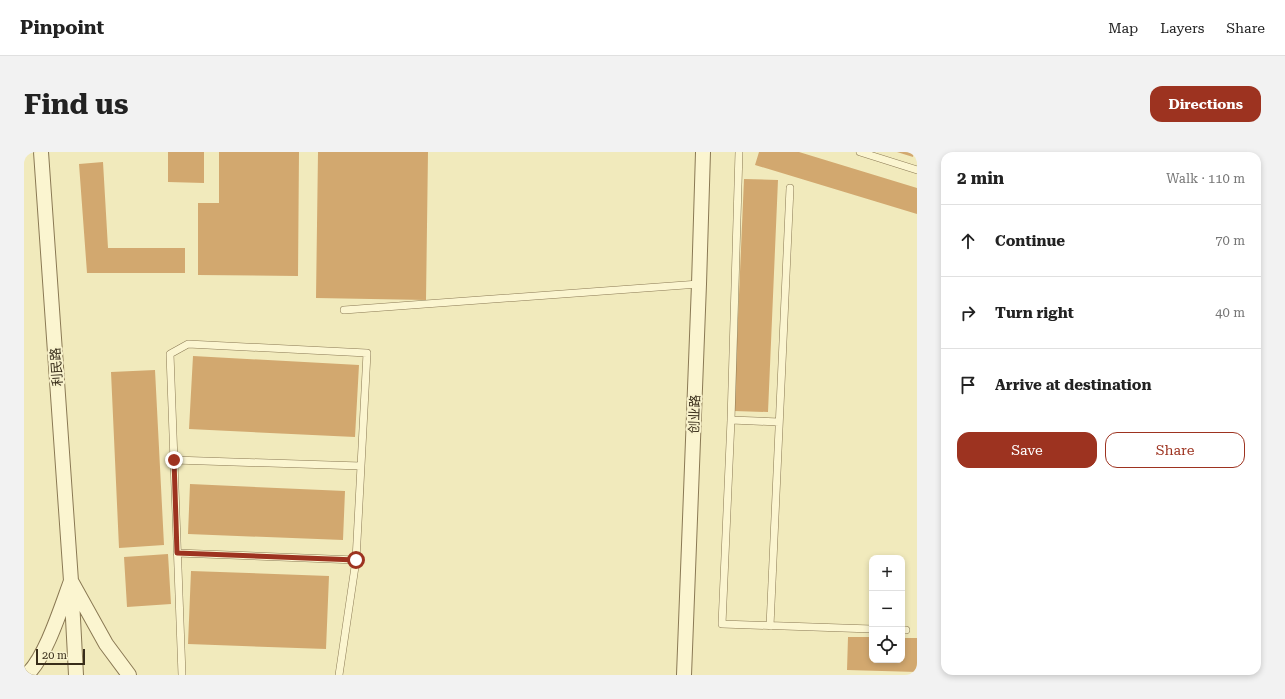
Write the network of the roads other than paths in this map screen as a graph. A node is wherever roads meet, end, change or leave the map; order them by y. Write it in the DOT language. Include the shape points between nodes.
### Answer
graph roads {
  1 [pos="41,152"];
  2 [pos="702,152"];
  3 [pos="739,152"];
  4 [pos="860,152"];
  5 [pos="917,170"];
  6 [pos="790,188"];
  7 [pos="699,284"];
  8 [pos="344,310"];
  9 [pos="731,420"];
  10 [pos="779,422"];
  11 [pos="174,460"];
  12 [pos="361,466"];
  13 [pos="177,553"];
  14 [pos="356,560"];
  15 [pos="71,581"];
  16 [pos="770,626"];
  17 [pos="869,629"];
  18 [pos="26,675"];
  19 [pos="76,675"];
  20 [pos="130,675"];
  21 [pos="182,675"];
  22 [pos="339,675"];
  23 [pos="684,675"];
  1 -- 15 [label="street, 利民路"];
  2 -- 7 [label="street, 创业路"];
  3 -- 9 [label="lane"];
  4 -- 5 [label="lane"];
  6 -- 10 [label="lane"];
  7 -- 8 [label="lane"];
  7 -- 23 [label="street, 创业路"];
  9 -- 10 [label="lane"];
  9 -- 16 [label="lane" via="722,624"];
  10 -- 16 [label="lane"];
  11 -- 12 [label="lane"];
  11 -- 12 [label="lane" via="170,354 188,344 367,353"];
  11 -- 13 [label="lane"];
  12 -- 14 [label="lane"];
  13 -- 14 [label="lane"];
  13 -- 21 [label="lane"];
  14 -- 22 [label="lane"];
  15 -- 18 [label="street, 利民路" via="47,643"];
  15 -- 19 [label="street, 利民路"];
  15 -- 20 [label="street, 利民路" via="106,644"];
  16 -- 17 [label="lane"];
}
